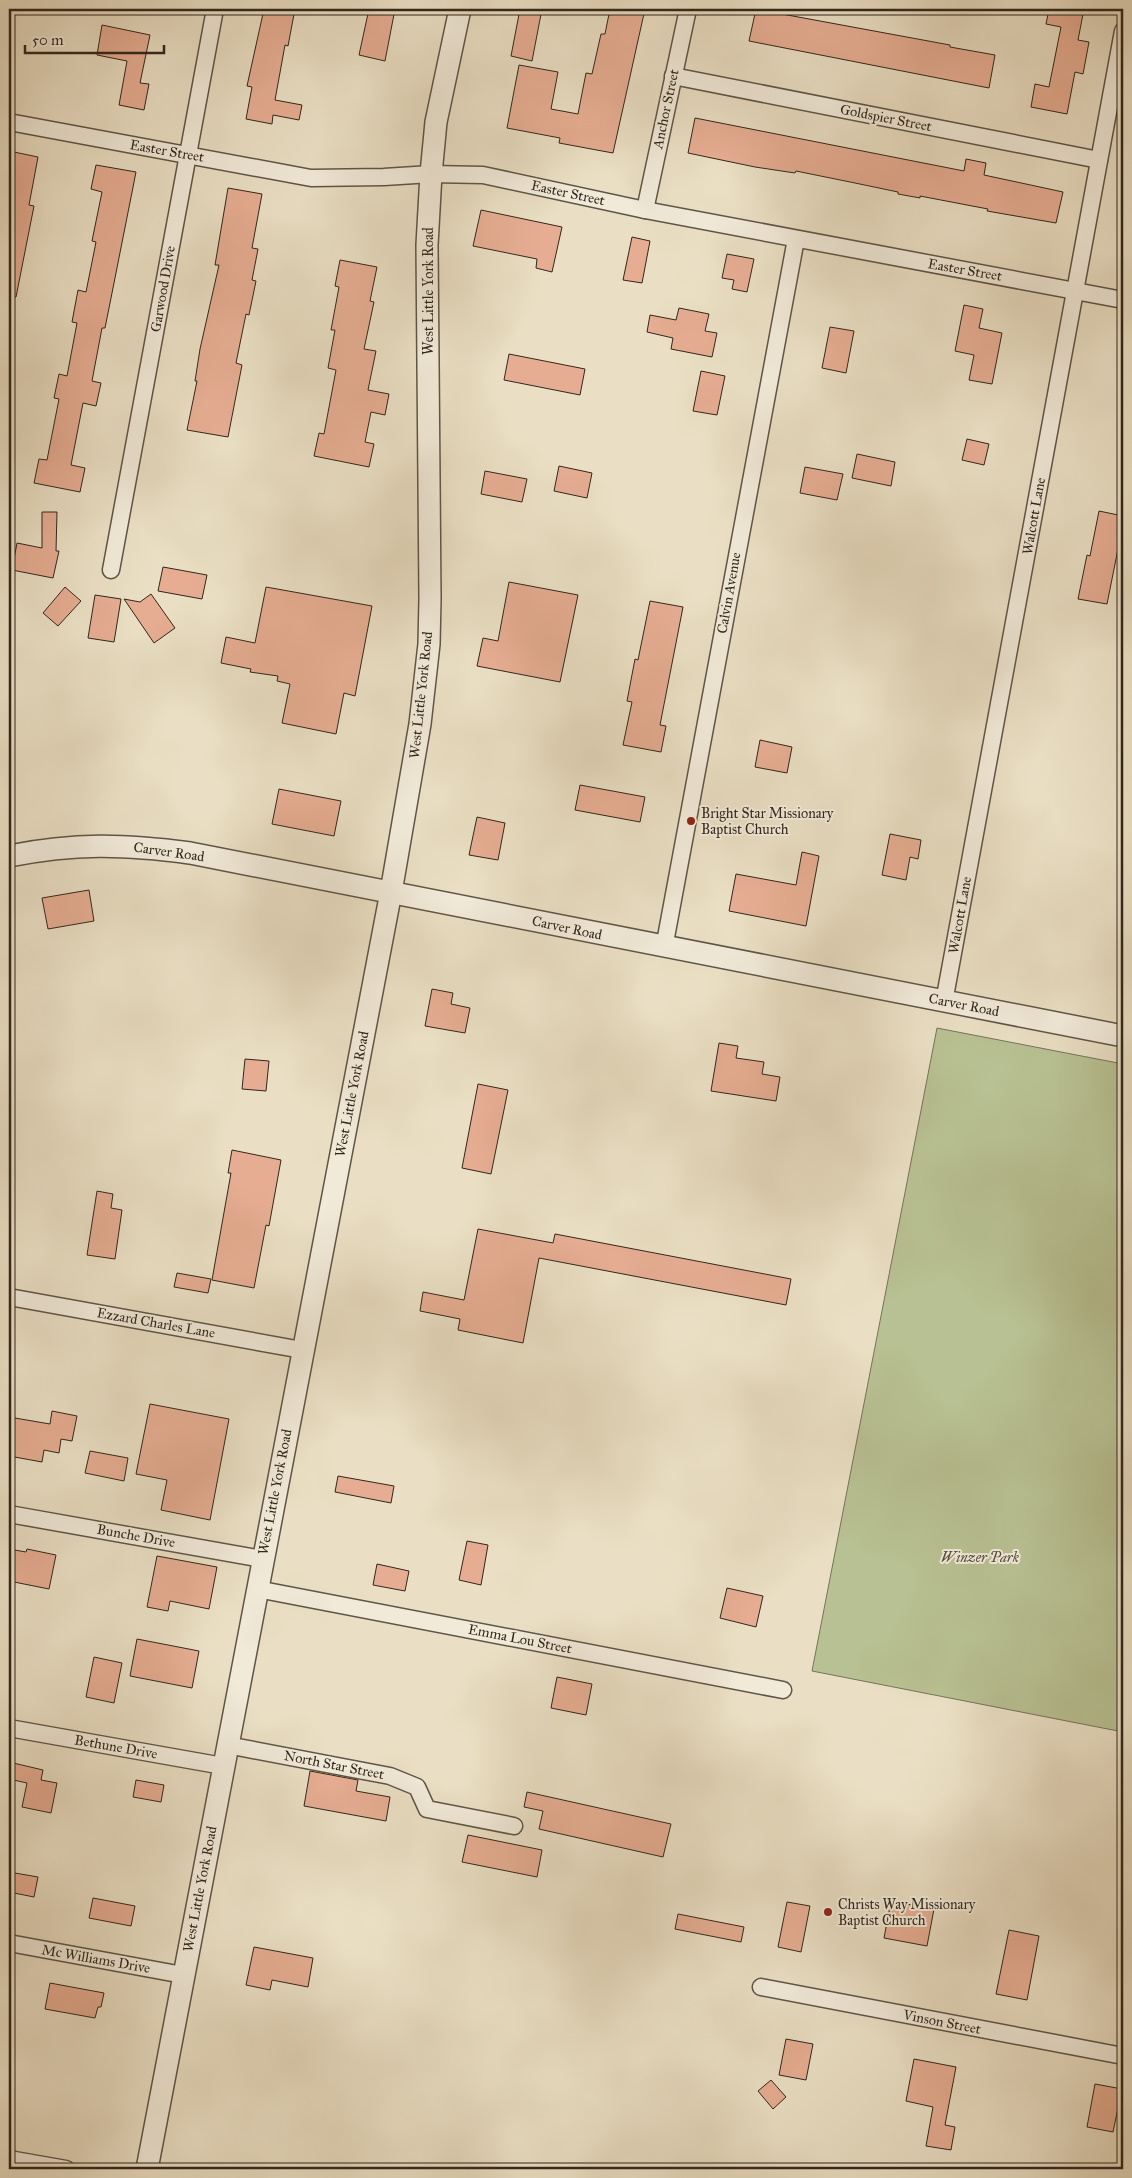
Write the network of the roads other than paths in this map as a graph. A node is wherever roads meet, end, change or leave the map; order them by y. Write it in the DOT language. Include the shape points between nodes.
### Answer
graph roads {
  1 [pos="215,9"];
  2 [pos="460,9"];
  3 [pos="688,9"];
  4 [pos="1123,31"];
  5 [pos="673,76"];
  6 [pos="9,122"];
  7 [pos="188,154"];
  8 [pos="1100,160"];
  9 [pos="430,174"];
  10 [pos="645,210"];
  11 [pos="796,239"];
  12 [pos="1075,290"];
  13 [pos="1123,300"];
  14 [pos="111,570"];
  15 [pos="9,856"];
  16 [pos="391,892"];
  17 [pos="664,948"];
  18 [pos="944,1002"];
  19 [pos="1123,1036"];
  20 [pos="9,1297"];
  21 [pos="302,1350"];
  22 [pos="9,1514"];
  23 [pos="262,1559"];
  24 [pos="256,1589"];
  25 [pos="783,1690"];
  26 [pos="9,1728"];
  27 [pos="227,1746"];
  28 [pos="223,1766"];
  29 [pos="514,1826"];
  30 [pos="9,1943"];
  31 [pos="183,1975"];
  32 [pos="761,1987"];
  33 [pos="1123,2056"];
  34 [pos="9,2159"];
  35 [pos="66,2169"];
  36 [pos="147,2169"];
  1 -- 7 [label="street, Garwood Drive"];
  2 -- 9 [label="street, West Little York Road" via="436,122"];
  3 -- 5 [label="street, Anchor Street"];
  4 -- 8 [label="street, Walcott Lane"];
  5 -- 8 [label="street, Goldspier Street"];
  5 -- 10 [label="street, Anchor Street"];
  6 -- 7 [label="street, Easter Street"];
  7 -- 9 [label="street, Easter Street" via="311,178"];
  7 -- 14 [label="street, Garwood Drive"];
  8 -- 12 [label="street, Walcott Lane"];
  9 -- 10 [label="street, Easter Street" via="483,175"];
  9 -- 16 [label="street, West Little York Road" via="427,245 429,644 420,724"];
  10 -- 11 [label="street, Easter Street"];
  11 -- 12 [label="street, Easter Street"];
  11 -- 17 [label="street, Calvin Avenue"];
  12 -- 13 [label="street, Easter Street"];
  12 -- 18 [label="street, Walcott Lane"];
  15 -- 16 [label="street, Carver Road" via="80,845 148,848 190,853"];
  16 -- 17 [label="street, Carver Road"];
  16 -- 21 [label="street, West Little York Road"];
  17 -- 18 [label="street, Carver Road"];
  18 -- 19 [label="street, Carver Road"];
  20 -- 21 [label="street, Ezzard Charles Lane"];
  21 -- 23 [label="street, West Little York Road"];
  22 -- 23 [label="street, Bunche Drive"];
  23 -- 24 [label="street, West Little York Road"];
  24 -- 25 [label="street, Emma Lou Street"];
  24 -- 27 [label="street, West Little York Road"];
  26 -- 28 [label="street, Bethune Drive"];
  27 -- 28 [label="street, West Little York Road"];
  27 -- 29 [label="street, North Star Street" via="390,1776 417,1787 427,1809"];
  28 -- 31 [label="street, West Little York Road"];
  30 -- 31 [label="street, Mc Williams Drive"];
  31 -- 36 [label="street, West Little York Road"];
  32 -- 33 [label="street, Vinson Street"];
  34 -- 35 [label="street"];
}
